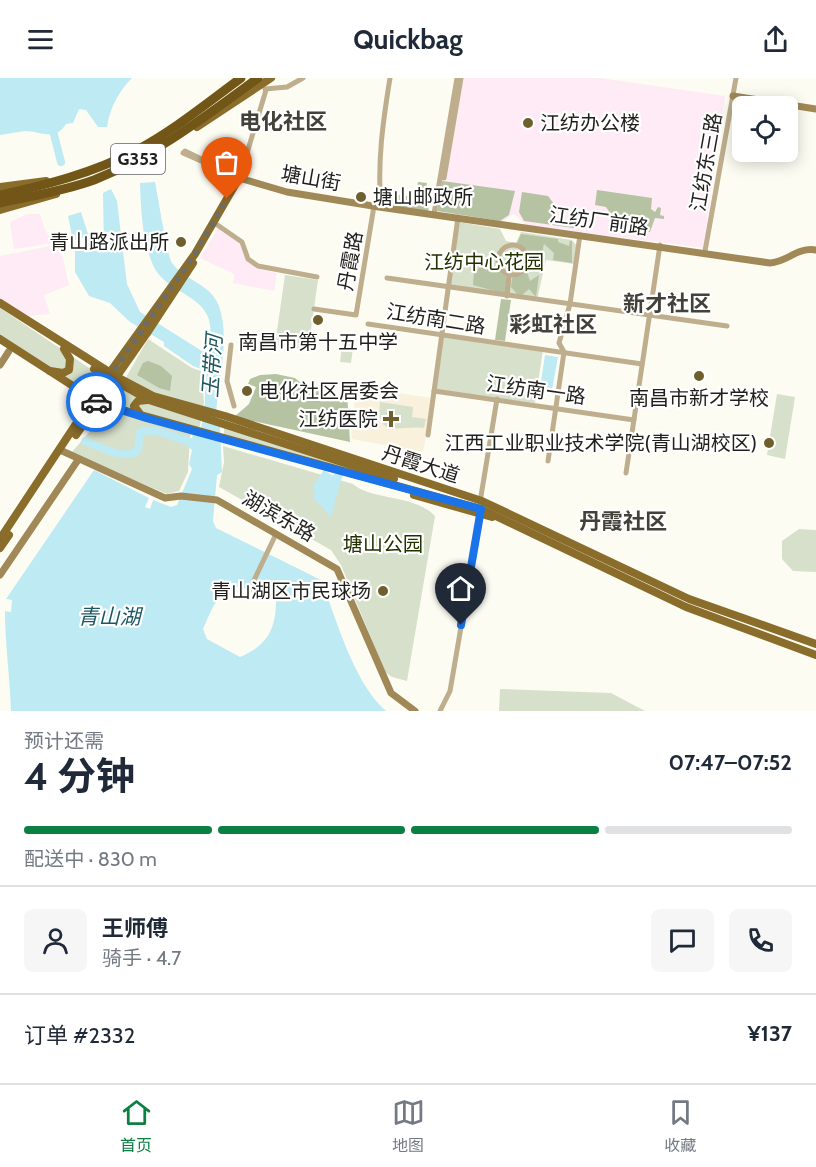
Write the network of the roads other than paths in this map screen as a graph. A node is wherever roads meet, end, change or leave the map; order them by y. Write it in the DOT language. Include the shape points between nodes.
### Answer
graph roads {
  1 [pos="241,78"];
  2 [pos="271,78"];
  3 [pos="303,78"];
  4 [pos="389,78"];
  5 [pos="457,78"];
  6 [pos="461,78"];
  7 [pos="730,78"];
  8 [pos="735,81"];
  9 [pos="261,84"];
  10 [pos="733,96"];
  11 [pos="732,102"];
  12 [pos="798,107"];
  13 [pos="798,108"];
  14 [pos="816,110"];
  15 [pos="444,178"];
  16 [pos="241,179"];
  17 [pos="60,180"];
  18 [pos="82,184"];
  19 [pos="0,188"];
  20 [pos="0,195"];
  21 [pos="0,203"];
  22 [pos="378,206"];
  23 [pos="0,210"];
  24 [pos="434,214"];
  25 [pos="458,218"];
  26 [pos="216,224"];
  27 [pos="580,235"];
  28 [pos="660,245"];
  29 [pos="816,250"];
  30 [pos="705,251"];
  31 [pos="190,263"];
  32 [pos="509,275"];
  33 [pos="317,277"];
  34 [pos="387,278"];
  35 [pos="448,288"];
  36 [pos="507,296"];
  37 [pos="570,304"];
  38 [pos="0,305"];
  39 [pos="314,309"];
  40 [pos="649,315"];
  41 [pos="368,324"];
  42 [pos="727,326"];
  43 [pos="441,336"];
  44 [pos="0,339"];
  45 [pos="0,345"];
  46 [pos="231,345"];
  47 [pos="64,349"];
  48 [pos="9,351"];
  49 [pos="564,352"];
  50 [pos="87,359"];
  51 [pos="122,361"];
  52 [pos="642,364"];
  53 [pos="0,365"];
  54 [pos="49,371"];
  55 [pos="112,377"];
  56 [pos="140,389"];
  57 [pos="434,390"];
  58 [pos="77,396"];
  59 [pos="497,399"];
  60 [pos="148,400"];
  61 [pos="94,403"];
  62 [pos="234,406"];
  63 [pos="556,408"];
  64 [pos="194,410"];
  65 [pos="109,411"];
  66 [pos="146,418"];
  67 [pos="84,419"];
  68 [pos="634,420"];
  69 [pos="193,432"];
  70 [pos="428,435"];
  71 [pos="62,451"];
  72 [pos="78,460"];
  73 [pos="548,461"];
  74 [pos="626,474"];
  75 [pos="480,507"];
  76 [pos="503,515"];
  77 [pos="276,534"];
  78 [pos="0,539"];
  79 [pos="0,548"];
  80 [pos="0,575"];
  81 [pos="248,593"];
  82 [pos="816,644"];
  83 [pos="816,655"];
  84 [pos="415,711"];
  85 [pos="440,711"];
  1 -- 17 [label="highway, G353" via="135,151"];
  2 -- 9 [label="main road"];
  3 -- 9 [label="street" via="287,87"];
  4 -- 22 [label="street" via="376,178"];
  5 -- 24 [label="street"];
  6 -- 15 [label="street"];
  7 -- 8 [label="street"];
  8 -- 10 [label="street, 江纺东三路"];
  9 -- 16 [label="street"];
  9 -- 18 [label="highway, G353" via="161,146"];
  11 -- 30 [label="street, 江纺东三路"];
  12 -- 14 [label="street"];
  13 -- 14 [label="street"];
  16 -- 16 [label="street, 塘山街" via="195,155 183,153"];
  16 -- 22 [label="street, 塘山街" via="287,192"];
  16 -- 26 [label="main road"];
  16 -- 31 [label="main road"];
  17 -- 19 [label="main road"];
  17 -- 20 [label="highway, G353"];
  18 -- 21 [label="highway, G353"];
  18 -- 23 [label="main road"];
  22 -- 24 [label="street, 江纺厂前路"];
  22 -- 39 [label="street, 丹霞路" via="356,315"];
  24 -- 25 [label="street, 江纺厂前路"];
  25 -- 27 [label="street, 江纺厂前路"];
  25 -- 35 [label="street"];
  26 -- 31 [label="main road"];
  26 -- 33 [label="street" via="242,242 248,259 258,266"];
  27 -- 28 [label="street, 江纺厂前路"];
  27 -- 37 [label="street"];
  28 -- 30 [label="street, 江纺厂前路"];
  28 -- 40 [label="street"];
  29 -- 30 [label="street, 江纺厂前路" via="795,251 781,262 770,263"];
  31 -- 51 [label="main road, bridge"];
  32 -- 32 [label="street" via="501,270 498,256 503,248 518,246 526,252 528,262 519,274"];
  32 -- 36 [label="street"];
  34 -- 35 [label="street"];
  35 -- 36 [label="street"];
  35 -- 43 [label="street"];
  36 -- 37 [label="street"];
  37 -- 40 [label="street"];
  37 -- 49 [label="street" via="559,344"];
  38 -- 47 [label="main road, 丹霞大道"];
  38 -- 50 [label="main road, 丹霞大道"];
  40 -- 42 [label="street"];
  40 -- 52 [label="street"];
  41 -- 43 [label="street, 江纺南二路"];
  43 -- 49 [label="street, 江纺南二路"];
  43 -- 57 [label="street"];
  44 -- 54 [label="main road, 丹霞大道"];
  45 -- 48 [label="main road, 丹霞大道"];
  46 -- 62 [label="street" via="227,381"];
  47 -- 54 [label="main road" via="70,359 69,370"];
  47 -- 55 [label="main road, 丹霞大道"];
  48 -- 53 [label="street"];
  48 -- 58 [label="main road, 丹霞大道"];
  49 -- 52 [label="street, 江纺南二路"];
  49 -- 63 [label="street"];
  50 -- 51 [label="main road" via="106,366"];
  50 -- 55 [label="main road, 丹霞大道"];
  51 -- 55 [label="main road"];
  51 -- 56 [label="main road" via="127,378"];
  52 -- 68 [label="street"];
  54 -- 61 [label="main road, 丹霞大道"];
  55 -- 56 [label="main road, 丹霞大道"];
  55 -- 60 [label="main road, 丹霞大道"];
  55 -- 61 [label="main road"];
  56 -- 64 [label="main road, 丹霞大道"];
  57 -- 59 [label="street, 江纺南一路"];
  57 -- 70 [label="street"];
  58 -- 61 [label="main road, 丹霞大道"];
  58 -- 67 [label="main road" via="85,404"];
  59 -- 63 [label="street, 江纺南一路"];
  59 -- 75 [label="street"];
  60 -- 64 [label="main road, 丹霞大道"];
  60 -- 66 [label="main road" via="138,401 134,406"];
  61 -- 65 [label="main road, 丹霞大道"];
  61 -- 66 [label="main road, 丹霞大道"];
  61 -- 67 [label="main road"];
  63 -- 68 [label="street, 江纺南一路"];
  63 -- 73 [label="street"];
  64 -- 75 [label="main road, 丹霞大道"];
  65 -- 67 [label="main road"];
  65 -- 69 [label="main road, 丹霞大道"];
  66 -- 69 [label="main road, 丹霞大道"];
  67 -- 71 [label="main road"];
  68 -- 74 [label="street"];
  69 -- 75 [label="main road, 丹霞大道"];
  71 -- 72 [label="street, 湖滨东路"];
  71 -- 78 [label="main road"];
  71 -- 79 [label="main road"];
  72 -- 77 [label="street, 湖滨东路" via="165,498 216,500"];
  72 -- 80 [label="street"];
  75 -- 76 [label="main road, 丹霞大道"];
  75 -- 76 [label="main road, 丹霞大道"];
  75 -- 85 [label="street" via="450,691"];
  76 -- 82 [label="main road, 丹霞大道" via="689,599"];
  76 -- 83 [label="main road, 丹霞大道" via="686,607"];
  77 -- 81 [label="street"];
  77 -- 84 [label="street, 湖滨东路" via="337,569 391,693"];
}
